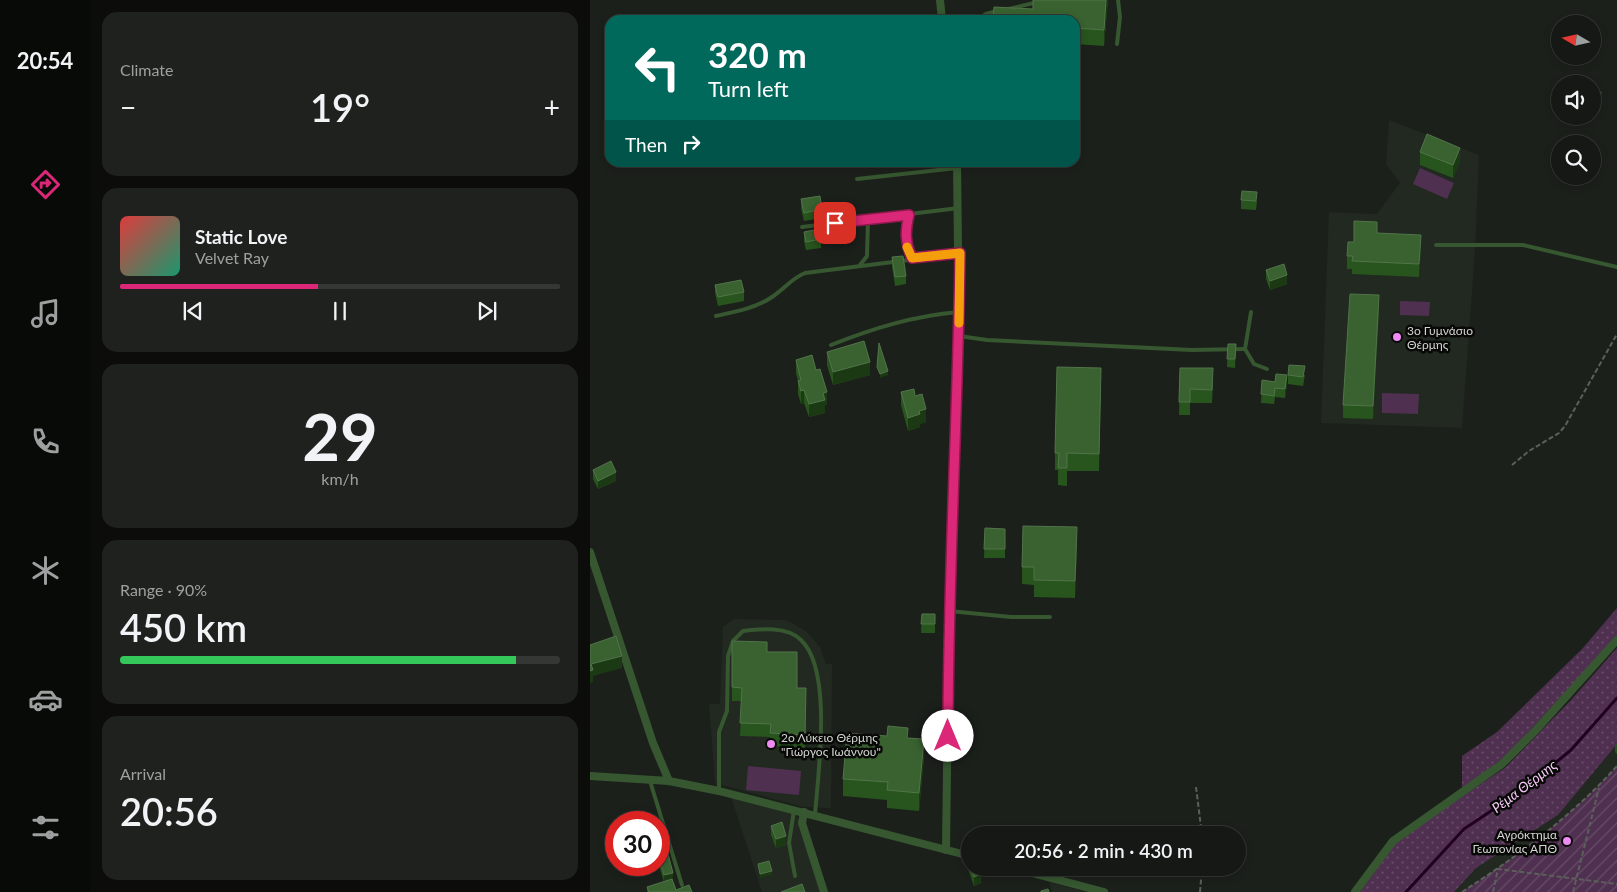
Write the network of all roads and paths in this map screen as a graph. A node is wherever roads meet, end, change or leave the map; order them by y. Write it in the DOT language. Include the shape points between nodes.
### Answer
graph roads {
  1 [pos="940,0"];
  2 [pos="1046,0"];
  3 [pos="1118,0"];
  4 [pos="942,15"];
  5 [pos="984,15"];
  6 [pos="1118,44"];
  7 [pos="943,167"];
  8 [pos="957,167"];
  9 [pos="857,179"];
  10 [pos="958,208"];
  11 [pos="909,215"];
  12 [pos="868,220"];
  13 [pos="802,227"];
  14 [pos="1436,245"];
  15 [pos="960,253"];
  16 [pos="912,258"];
  17 [pos="860,265"];
  18 [pos="1617,267"];
  19 [pos="959,312"];
  20 [pos="1251,312"];
  21 [pos="716,316"];
  22 [pos="1617,334"];
  23 [pos="959,336"];
  24 [pos="831,344"];
  25 [pos="1245,349"];
  26 [pos="1267,369"];
  27 [pos="1512,465"];
  28 [pos="590,552"];
  29 [pos="949,611"];
  30 [pos="1050,617"];
  31 [pos="1617,640"];
  32 [pos="1617,766"];
  33 [pos="590,776"];
  34 [pos="650,781"];
  35 [pos="668,781"];
  36 [pos="1599,786"];
  37 [pos="1196,787"];
  38 [pos="719,791"];
  39 [pos="794,810"];
  40 [pos="804,812"];
  41 [pos="815,815"];
  42 [pos="1201,826"];
  43 [pos="946,850"];
  44 [pos="961,854"];
  45 [pos="1498,868"];
  46 [pos="795,876"];
  47 [pos="1044,876"];
  48 [pos="1201,876"];
  49 [pos="1576,879"];
  50 [pos="1617,884"];
  51 [pos="682,886"];
  52 [pos="824,892"];
  53 [pos="1104,892"];
  54 [pos="1200,892"];
  55 [pos="1354,892"];
  56 [pos="1462,892"];
  57 [pos="1492,892"];
  58 [pos="1573,892"];
  1 -- 4 [label="street"];
  2 -- 5 [label="lane"];
  3 -- 6 [label="lane"];
  7 -- 9 [label="lane"];
  8 -- 10 [label="street"];
  10 -- 11 [label="lane"];
  10 -- 15 [label="street"];
  11 -- 12 [label="lane"];
  11 -- 16 [label="lane" via="906,244"];
  12 -- 13 [label="lane"];
  12 -- 17 [label="lane" via="866,256"];
  14 -- 18 [label="lane" via="1523,245"];
  15 -- 16 [label="lane"];
  15 -- 19 [label="street"];
  16 -- 17 [label="lane"];
  17 -- 21 [label="lane" via="798,276 758,304"];
  19 -- 23 [label="street"];
  19 -- 24 [label="lane" via="906,319"];
  20 -- 25 [label="lane"];
  22 -- 27 [label="path" via="1566,426"];
  23 -- 25 [label="lane" via="1192,350"];
  23 -- 29 [label="street"];
  25 -- 26 [label="lane" via="1254,364"];
  28 -- 35 [label="street"];
  29 -- 30 [label="lane"];
  29 -- 43 [label="street"];
  31 -- 55 [label="street" via="1502,764 1393,841"];
  32 -- 36 [label="path"];
  33 -- 34 [label="street"];
  34 -- 35 [label="street"];
  34 -- 51 [label="lane"];
  35 -- 38 [label="street"];
  36 -- 45 [label="path" via="1545,834"];
  36 -- 49 [label="path"];
  37 -- 42 [label="path"];
  38 -- 39 [label="street"];
  38 -- 41 [label="lane" via="719,732 727,711 733,640 743,632 760,629 788,631 801,639 810,651 821,693"];
  39 -- 40 [label="street"];
  39 -- 46 [label="lane" via="789,843"];
  40 -- 41 [label="street"];
  40 -- 52 [label="street" via="802,823"];
  41 -- 43 [label="street"];
  43 -- 44 [label="street"];
  45 -- 49 [label="path"];
  45 -- 56 [label="path"];
  45 -- 57 [label="path"];
  47 -- 53 [label="street"];
  48 -- 54 [label="path"];
  49 -- 50 [label="path"];
  49 -- 58 [label="path"];
}
